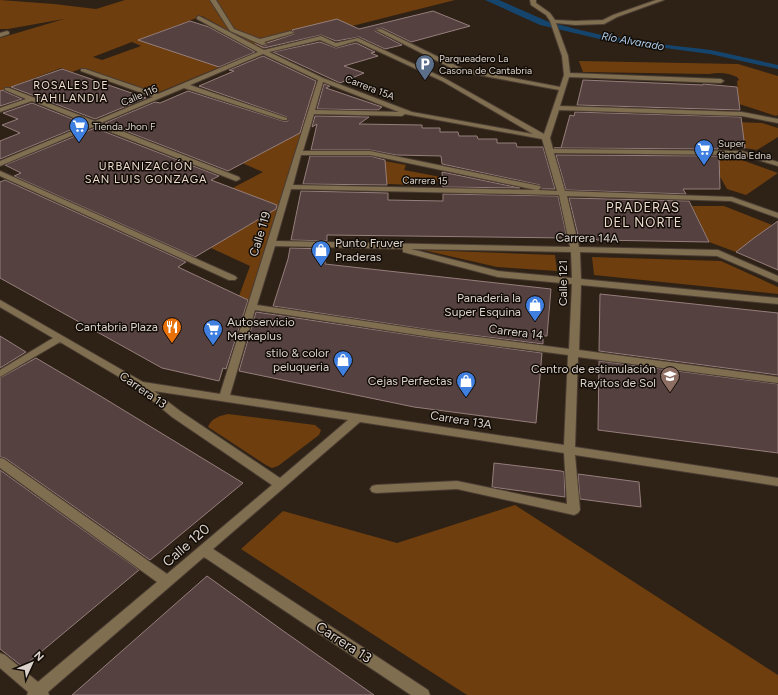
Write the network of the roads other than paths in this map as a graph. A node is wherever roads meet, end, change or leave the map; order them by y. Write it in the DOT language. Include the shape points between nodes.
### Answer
graph roads {
  1 [pos="213,0"];
  2 [pos="533,0"];
  3 [pos="661,0"];
  4 [pos="199,18"];
  5 [pos="553,22"];
  6 [pos="379,30"];
  7 [pos="7,33"];
  8 [pos="291,33"];
  9 [pos="0,35"];
  10 [pos="260,41"];
  11 [pos="263,52"];
  12 [pos="82,70"];
  13 [pos="567,75"];
  14 [pos="321,79"];
  15 [pos="721,81"];
  16 [pos="185,86"];
  17 [pos="7,89"];
  18 [pos="563,89"];
  19 [pos="160,97"];
  20 [pos="31,99"];
  21 [pos="556,108"];
  22 [pos="0,110"];
  23 [pos="310,112"];
  24 [pos="410,114"];
  25 [pos="285,119"];
  26 [pos="778,121"];
  27 [pos="95,124"];
  28 [pos="546,138"];
  29 [pos="550,151"];
  30 [pos="298,153"];
  31 [pos="0,164"];
  32 [pos="778,164"];
  33 [pos="0,173"];
  34 [pos="236,179"];
  35 [pos="288,187"];
  36 [pos="562,193"];
  37 [pos="778,216"];
  38 [pos="271,243"];
  39 [pos="389,245"];
  40 [pos="575,250"];
  41 [pos="232,278"];
  42 [pos="778,279"];
  43 [pos="577,280"];
  44 [pos="778,301"];
  45 [pos="0,303"];
  46 [pos="252,307"];
  47 [pos="59,339"];
  48 [pos="573,353"];
  49 [pos="0,374"];
  50 [pos="778,380"];
  51 [pos="140,385"];
  52 [pos="224,398"];
  53 [pos="358,418"];
  54 [pos="569,450"];
  55 [pos="0,462"];
  56 [pos="778,482"];
  57 [pos="281,485"];
  58 [pos="376,489"];
  59 [pos="204,550"];
  60 [pos="168,582"];
  61 [pos="0,659"];
  62 [pos="38,694"];
  63 [pos="423,695"];
  1 -- 10 [label="street" via="232,30"];
  2 -- 5 [label="street" via="533,4 548,14"];
  3 -- 5 [label="street" via="604,22"];
  4 -- 11 [label="street, Carrera 15A"];
  5 -- 13 [label="street" via="565,56"];
  6 -- 18 [label="street" via="459,70"];
  7 -- 9 [label="street"];
  8 -- 10 [label="street"];
  10 -- 11 [label="street" via="268,47"];
  11 -- 14 [label="street, Carrera 15A"];
  11 -- 16 [label="street, Calle 116"];
  11 -- 28 [label="street, Calle 116" via="321,38 336,45 356,39 444,80"];
  12 -- 19 [label="street"];
  13 -- 15 [label="street"];
  13 -- 18 [label="street"];
  14 -- 23 [label="street, Calle 119"];
  14 -- 24 [label="street, Carrera 15A"];
  16 -- 19 [label="street, Calle 116"];
  16 -- 25 [label="street"];
  17 -- 20 [label="street"];
  18 -- 21 [label="street"];
  19 -- 27 [label="street, Calle 116"];
  20 -- 22 [label="street"];
  20 -- 27 [label="street"];
  21 -- 26 [label="street" via="742,114"];
  21 -- 28 [label="street"];
  23 -- 24 [label="street"];
  23 -- 30 [label="street, Calle 119"];
  24 -- 28 [label="street, Carrera 15A"];
  27 -- 31 [label="street, Calle 116"];
  27 -- 34 [label="street"];
  28 -- 29 [label="street, Calle 121"];
  29 -- 32 [label="street" via="742,153"];
  29 -- 36 [label="street, Calle 121"];
  30 -- 35 [label="street, Calle 119"];
  30 -- 36 [label="street, Carrera 15" via="370,153"];
  33 -- 41 [label="street"];
  35 -- 36 [label="street, Carrera 15"];
  35 -- 38 [label="street, Calle 119"];
  36 -- 37 [label="street, Carrera 15" via="732,199"];
  36 -- 40 [label="street, Calle 121"];
  38 -- 39 [label="street, Carrera 14A"];
  38 -- 46 [label="street, Calle 119"];
  39 -- 40 [label="street, Carrera 14A"];
  39 -- 43 [label="street, Carrera 14A" via="498,274"];
  40 -- 42 [label="street, Carrera 14A" via="718,253"];
  40 -- 43 [label="street, Calle 121"];
  43 -- 44 [label="street, Carrera 14A"];
  43 -- 48 [label="street, Calle 121"];
  45 -- 47 [label="street, Carrera 13"];
  46 -- 48 [label="street, Carrera 14"];
  46 -- 52 [label="street, Calle 119"];
  47 -- 49 [label="street"];
  47 -- 51 [label="street, Carrera 13"];
  48 -- 50 [label="street, Carrera 14"];
  48 -- 54 [label="street, Calle 121"];
  51 -- 52 [label="street, Carrera 13A"];
  51 -- 57 [label="street, Carrera 13" via="176,414"];
  52 -- 53 [label="street, Carrera 13A"];
  53 -- 54 [label="street, Carrera 13A"];
  53 -- 57 [label="street, Calle 120"];
  54 -- 56 [label="street, Carrera 13A"];
  54 -- 58 [label="street, Calle 121" via="574,510 457,485"];
  55 -- 60 [label="street"];
  57 -- 59 [label="street, Calle 120"];
  59 -- 60 [label="street, Calle 120"];
  59 -- 63 [label="street, Carrera 13"];
  60 -- 62 [label="street, Calle 120"];
  61 -- 62 [label="street"];
}
